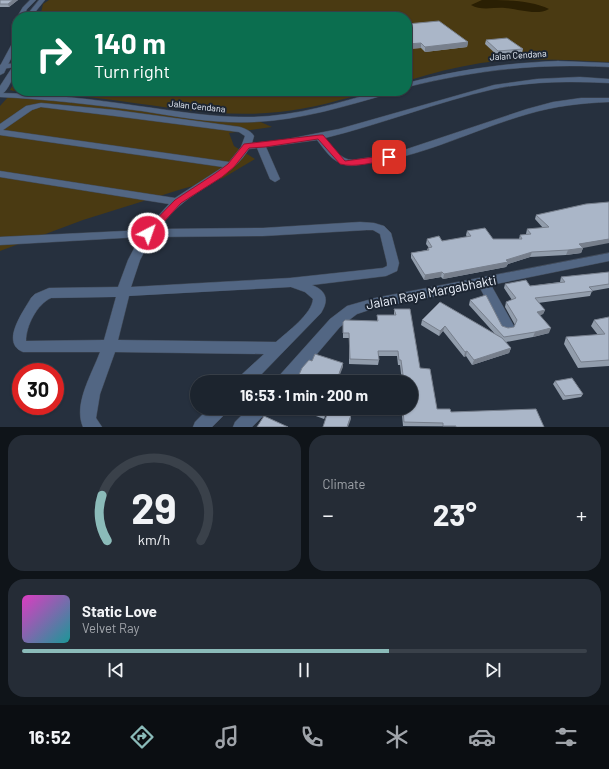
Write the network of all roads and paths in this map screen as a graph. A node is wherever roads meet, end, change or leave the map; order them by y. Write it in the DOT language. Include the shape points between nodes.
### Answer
graph roads {
  1 [pos="33,0"];
  2 [pos="42,0"];
  3 [pos="23,12"];
  4 [pos="33,12"];
  5 [pos="12,49"];
  6 [pos="609,65"];
  7 [pos="12,66"];
  8 [pos="1,69"];
  9 [pos="12,74"];
  10 [pos="609,81"];
  11 [pos="412,84"];
  12 [pos="0,94"];
  13 [pos="12,95"];
  14 [pos="23,96"];
  15 [pos="370,96"];
  16 [pos="609,100"];
  17 [pos="0,128"];
  18 [pos="0,132"];
  19 [pos="320,137"];
  20 [pos="246,146"];
  21 [pos="260,146"];
  22 [pos="231,165"];
  23 [pos="0,174"];
  24 [pos="275,179"];
  25 [pos="178,202"];
  26 [pos="148,233"];
  27 [pos="0,241"];
  28 [pos="609,256"];
  29 [pos="483,282"];
  30 [pos="290,283"];
  31 [pos="123,292"];
  32 [pos="507,326"];
  33 [pos="110,346"];
  34 [pos="278,348"];
  35 [pos="251,375"];
  36 [pos="290,375"];
  37 [pos="213,415"];
  38 [pos="253,415"];
  39 [pos="94,427"];
  40 [pos="202,427"];
  41 [pos="241,427"];
  1 -- 3 [label="street"];
  2 -- 4 [label="street"];
  5 -- 8 [label="street"];
  6 -- 11 [label="street, Jalan Cendana" via="547,63 498,66"];
  7 -- 8 [label="street"];
  9 -- 12 [label="street"];
  10 -- 19 [label="street" via="560,80 502,86"];
  12 -- 13 [label="street, Jalan Cendana"];
  14 -- 15 [label="street, Jalan Cendana" via="92,102 200,117 252,120 314,112"];
  16 -- 19 [label="street" via="578,100 549,105 395,156 346,164 340,161"];
  17 -- 20 [label="street" via="29,108 41,105 243,131 250,136"];
  18 -- 22 [label="street"];
  19 -- 21 [label="street"];
  20 -- 21 [label="street"];
  20 -- 22 [label="street"];
  21 -- 24 [label="street"];
  22 -- 25 [label="street"];
  23 -- 25 [label="street"];
  25 -- 26 [label="street"];
  26 -- 27 [label="street"];
  26 -- 30 [label="street" via="263,232 360,226 376,228 385,233 393,263 390,270 379,274"];
  26 -- 31 [label="street"];
  28 -- 29 [label="street, Jalan Raya Margabhakti"];
  29 -- 32 [label="street"];
  29 -- 36 [label="street, Jalan Raya Margabhakti" via="375,303 352,310 335,323"];
  30 -- 31 [label="street"];
  30 -- 34 [label="street" via="316,292 321,302 317,311"];
  31 -- 33 [label="street"];
  31 -- 33 [label="street" via="49,293 36,301 19,332 19,343 28,347"];
  33 -- 34 [label="street"];
  33 -- 39 [label="street" via="89,404 88,419"];
  34 -- 35 [label="street"];
  37 -- 40 [label="street"];
  38 -- 41 [label="street"];
}
